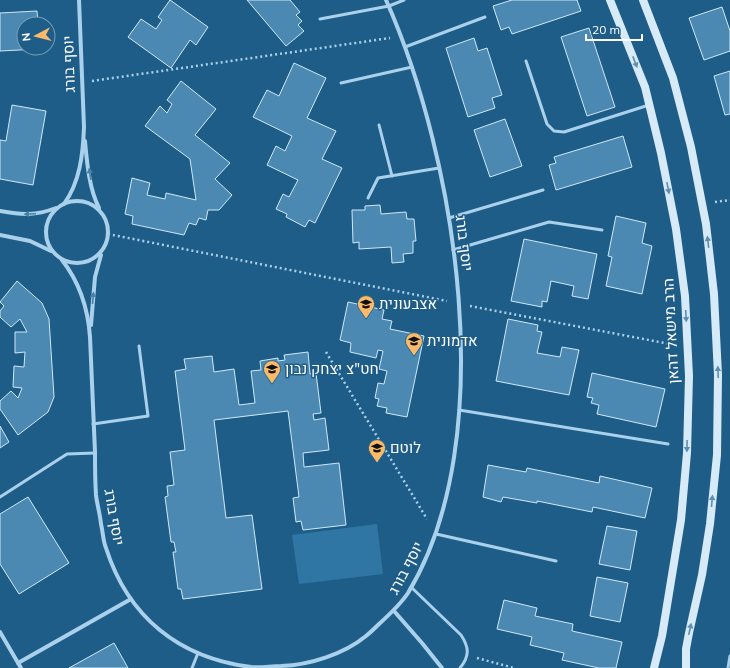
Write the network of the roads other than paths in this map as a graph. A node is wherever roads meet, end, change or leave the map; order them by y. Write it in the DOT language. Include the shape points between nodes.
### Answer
graph roads {
  1 [pos="79,0"];
  2 [pos="386,0"];
  3 [pos="404,0"];
  4 [pos="610,0"];
  5 [pos="643,0"];
  6 [pos="389,6"];
  7 [pos="485,17"];
  8 [pos="320,19"];
  9 [pos="405,47"];
  10 [pos="526,60"];
  11 [pos="412,67"];
  12 [pos="341,83"];
  13 [pos="649,105"];
  14 [pos="379,126"];
  15 [pos="84,127"];
  16 [pos="439,168"];
  17 [pos="392,176"];
  18 [pos="543,190"];
  19 [pos="368,198"];
  20 [pos="62,205"];
  21 [pos="0,211"];
  22 [pos="100,211"];
  23 [pos="448,218"];
  24 [pos="602,230"];
  25 [pos="0,235"];
  26 [pos="453,250"];
  27 [pos="53,252"];
  28 [pos="102,252"];
  29 [pos="62,260"];
  30 [pos="90,337"];
  31 [pos="139,346"];
  32 [pos="459,410"];
  33 [pos="93,424"];
  34 [pos="668,444"];
  35 [pos="95,452"];
  36 [pos="0,497"];
  37 [pos="436,534"];
  38 [pos="556,561"];
  39 [pos="411,587"];
  40 [pos="131,599"];
  41 [pos="394,612"];
  42 [pos="0,632"];
  43 [pos="198,653"];
  44 [pos="730,656"];
  45 [pos="308,662"];
  46 [pos="18,663"];
  47 [pos="281,667"];
  48 [pos="21,668"];
  49 [pos="192,668"];
  50 [pos="309,668"];
  51 [pos="442,668"];
  52 [pos="460,668"];
  53 [pos="654,668"];
  54 [pos="686,668"];
  55 [pos="728,668"];
  1 -- 15 [label="street, יוסף בורג"];
  2 -- 6 [label="street, יוסף בורג"];
  3 -- 6 [label="lane"];
  4 -- 13 [label="street, הרב מישאל דהאן, one-way"];
  54 -- 5 [label="street, one-way" via="686,649 710,524 717,455 718,375 714,294 706,224 691,147 673,78"];
  6 -- 8 [label="lane"];
  6 -- 9 [label="street, יוסף בורג"];
  7 -- 9 [label="lane"];
  9 -- 11 [label="street, יוסף בורג"];
  10 -- 13 [label="lane" via="547,124 556,132 567,131"];
  11 -- 12 [label="lane"];
  11 -- 16 [label="street, יוסף בורג"];
  13 -- 53 [label="street, הרב מישאל דהאן, one-way" via="676,229 685,296 689,376 687,453 681,520 662,636"];
  14 -- 17 [label="lane"];
  15 -- 20 [label="street, יוסף בורג" via="79,171 72,192"];
  22 -- 15 [label="street, יוסף בורג, one-way" via="90,180"];
  16 -- 17 [label="lane"];
  16 -- 23 [label="street, יוסף בורג"];
  17 -- 19 [label="lane" via="378,178"];
  18 -- 23 [label="lane"];
  20 -- 21 [label="street, one-way" via="32,214"];
  20 -- 22 [label="street" via="73,201 83,202"];
  20 -- 27 [label="street" via="52,213 46,226 47,241"];
  22 -- 28 [label="street" via="107,224 108,234"];
  23 -- 26 [label="street, יוסף בורג"];
  24 -- 26 [label="lane" via="549,222"];
  25 -- 27 [label="street" via="30,241"];
  26 -- 32 [label="street, יוסף בורג" via="461,362"];
  27 -- 29 [label="street"];
  28 -- 29 [label="street" via="81,264"];
  30 -- 28 [label="street, יוסף בורג, one-way" via="95,282"];
  29 -- 30 [label="street, יוסף בורג" via="82,294"];
  30 -- 33 [label="street, יוסף בורג"];
  31 -- 33 [label="lane" via="148,416"];
  32 -- 34 [label="lane"];
  32 -- 37 [label="street, יוסף בורג" via="454,459"];
  33 -- 35 [label="street, יוסף בורג"];
  35 -- 36 [label="lane" via="67,454"];
  35 -- 40 [label="street, יוסף בורג" via="96,495 105,547 123,589"];
  37 -- 38 [label="lane"];
  37 -- 39 [label="street, יוסף בורג"];
  39 -- 41 [label="street, יוסף בורג"];
  39 -- 52 [label="lane" via="461,635 467,646 467,656"];
  40 -- 43 [label="street, יוסף בורג" via="149,622 180,645"];
  40 -- 46 [label="street"];
  41 -- 45 [label="street, יוסף בורג" via="364,638 330,655"];
  41 -- 51 [label="street"];
  42 -- 46 [label="street"];
  43 -- 47 [label="street, יוסף בורג" via="216,660 254,667"];
  43 -- 49 [label="lane"];
  44 -- 55 [label="lane"];
  45 -- 47 [label="street, יוסף בורג"];
  45 -- 50 [label="lane"];
  46 -- 48 [label="street"];
}
